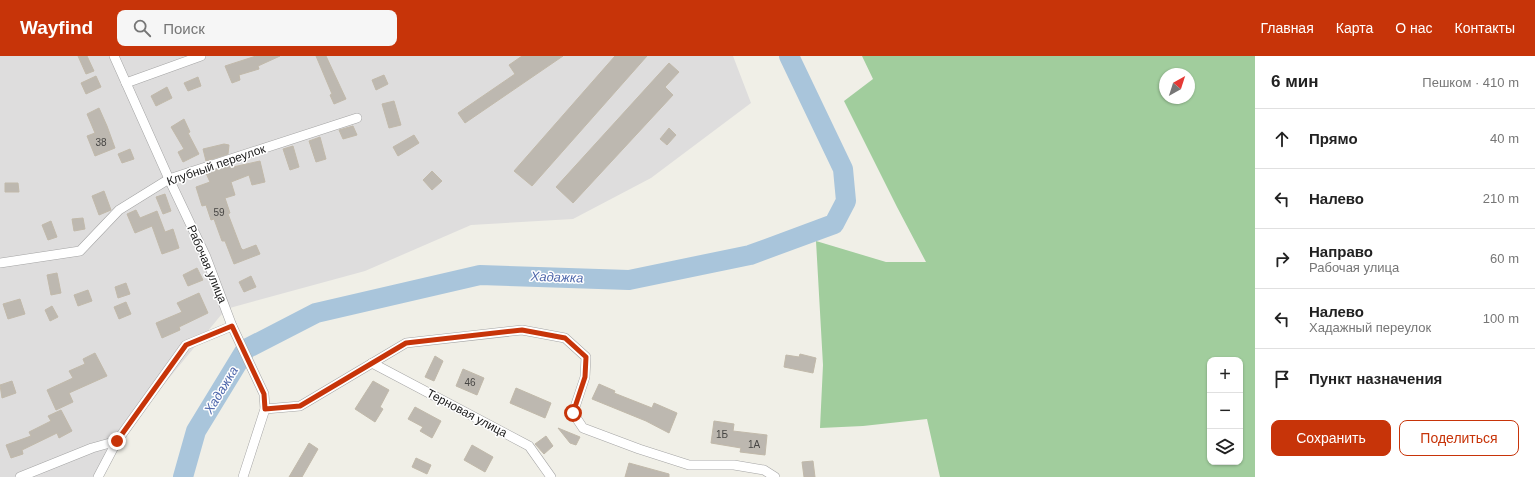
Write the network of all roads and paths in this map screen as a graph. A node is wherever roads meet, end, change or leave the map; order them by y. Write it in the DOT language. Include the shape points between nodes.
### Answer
graph roads {
  1 [pos="114,56"];
  2 [pos="201,56"];
  3 [pos="126,83"];
  4 [pos="357,118"];
  5 [pos="169,179"];
  6 [pos="0,263"];
  7 [pos="232,326"];
  8 [pos="372,362"];
  9 [pos="265,409"];
  10 [pos="117,441"];
  11 [pos="20,477"];
  12 [pos="98,477"];
  13 [pos="243,477"];
  14 [pos="551,477"];
  15 [pos="775,477"];
  1 -- 3 [label="street, Рабочая улица"];
  2 -- 3 [label="street"];
  3 -- 5 [label="street, Рабочая улица"];
  4 -- 5 [label="street, Клубный переулок"];
  5 -- 6 [label="street, Клубный переулок" via="119,210 80,251"];
  5 -- 7 [label="street, Рабочая улица" via="206,257"];
  7 -- 9 [label="street, Рабочая улица" via="264,394"];
  7 -- 10 [label="street" via="186,345"];
  8 -- 9 [label="street" via="300,406"];
  8 -- 14 [label="street, Терновая улица" via="529,446"];
  8 -- 15 [label="street" via="406,343 522,330 565,338 586,357 585,377 573,413 584,428 689,465 734,465 764,470"];
  9 -- 13 [label="street, Рабочая улица"];
  10 -- 11 [label="street" via="92,448"];
  10 -- 12 [label="street"];
}
